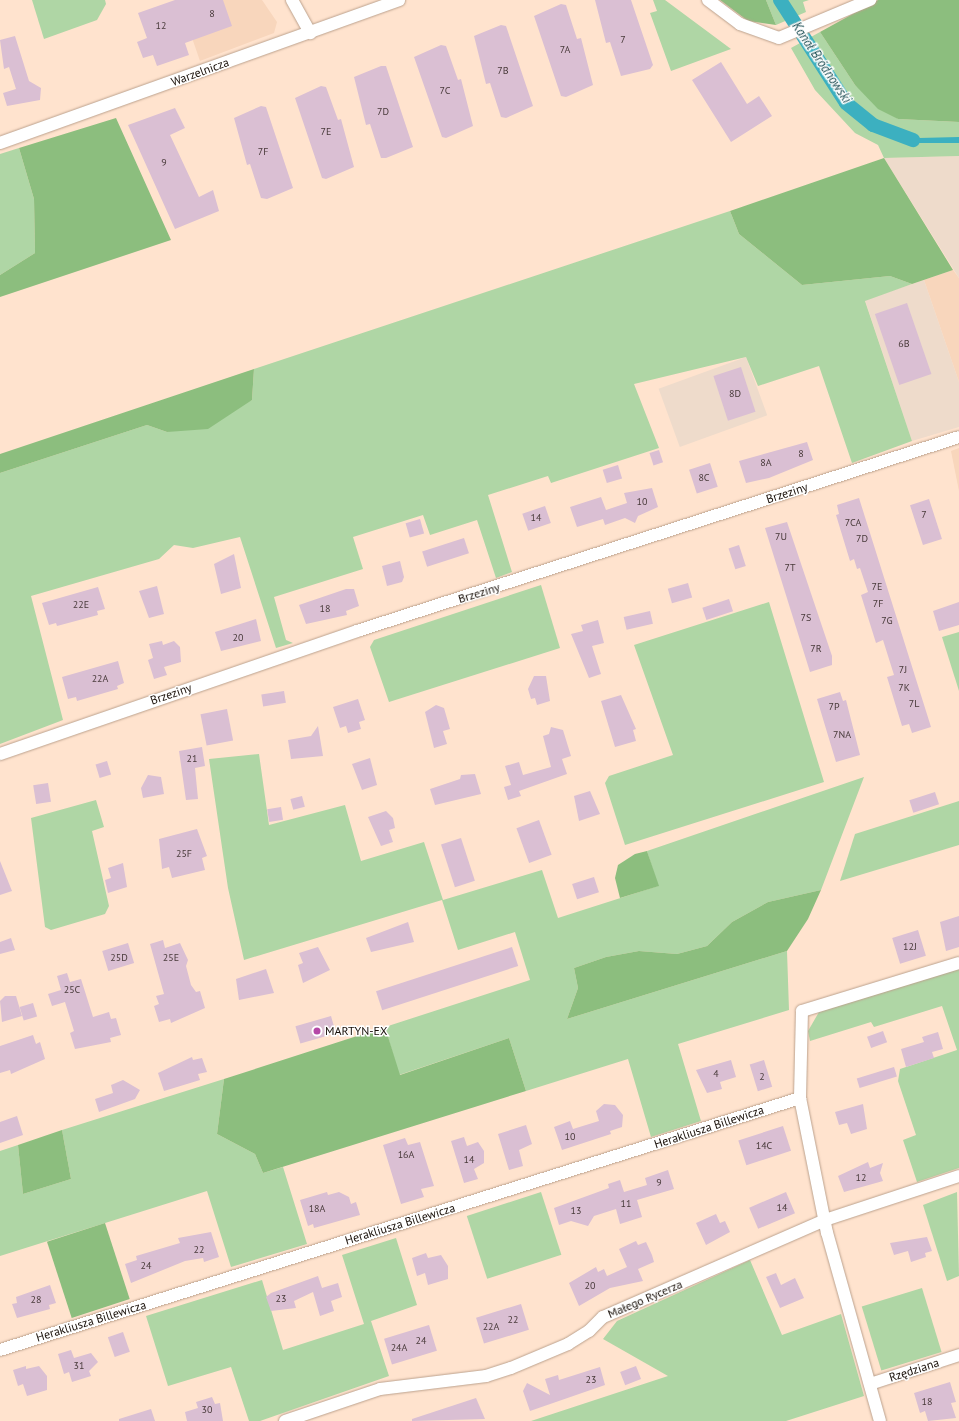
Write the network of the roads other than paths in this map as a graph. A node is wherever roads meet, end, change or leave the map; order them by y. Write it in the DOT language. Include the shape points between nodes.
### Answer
graph roads {
  1 [pos="292,0"];
  2 [pos="399,0"];
  3 [pos="708,0"];
  4 [pos="870,0"];
  5 [pos="310,33"];
  6 [pos="0,143"];
  7 [pos="959,437"];
  8 [pos="0,754"];
  9 [pos="959,963"];
  10 [pos="800,1098"];
  11 [pos="959,1176"];
  12 [pos="825,1220"];
  13 [pos="0,1350"];
  14 [pos="959,1355"];
  15 [pos="870,1384"];
  16 [pos="285,1421"];
  17 [pos="880,1421"];
  1 -- 5 [label="street"];
  2 -- 5 [label="street, Warzelnicza"];
  3 -- 4 [label="street" via="755,32 770,38 787,37 816,21"];
  5 -- 6 [label="street, Warzelnicza"];
  7 -- 8 [label="street, Brzeziny" via="357,632"];
  9 -- 10 [label="street" via="802,1012"];
  10 -- 12 [label="street"];
  10 -- 13 [label="street, Herakliusza Billewicza"];
  11 -- 12 [label="street, Małego Rycerza"];
  12 -- 15 [label="street"];
  12 -- 16 [label="street, Małego Rycerza" via="603,1317 590,1331 568,1344 511,1368 486,1376 380,1389"];
  14 -- 15 [label="street, Rzędziana"];
  15 -- 17 [label="street"];
}
